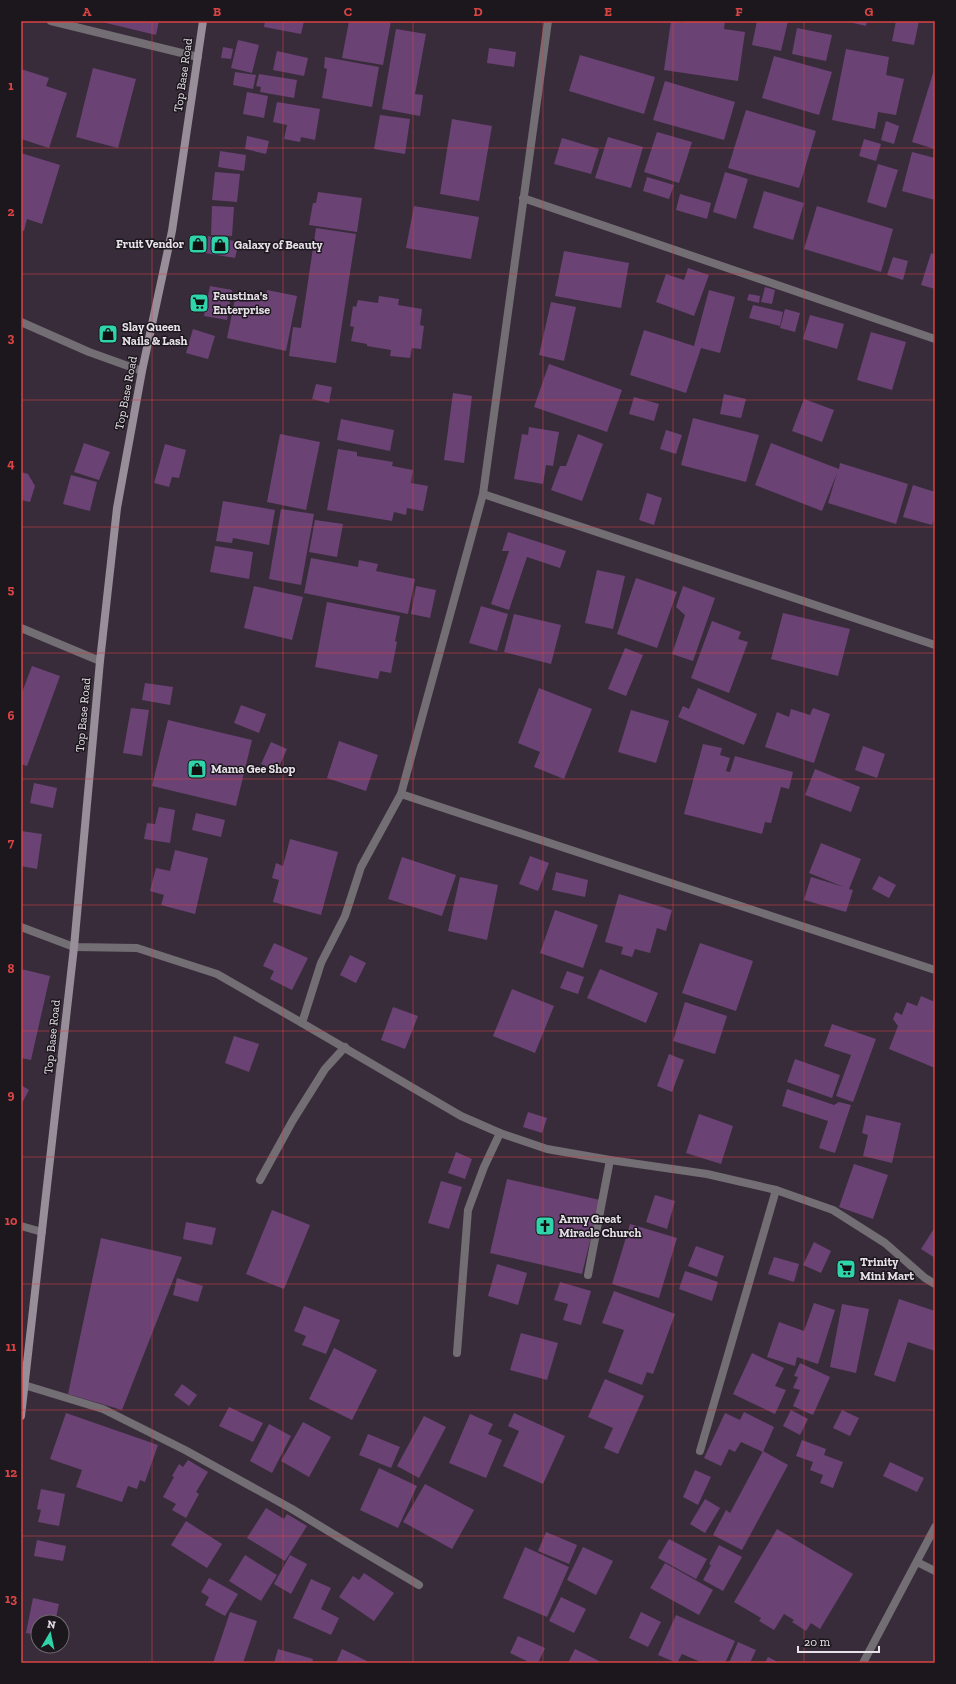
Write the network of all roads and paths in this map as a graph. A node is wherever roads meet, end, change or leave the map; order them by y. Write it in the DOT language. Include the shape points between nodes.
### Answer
graph roads {
  1 [pos="51,21"];
  2 [pos="203,21"];
  3 [pos="548,21"];
  4 [pos="198,57"];
  5 [pos="523,198"];
  6 [pos="21,322"];
  7 [pos="935,339"];
  8 [pos="142,371"];
  9 [pos="483,494"];
  10 [pos="21,628"];
  11 [pos="935,645"];
  12 [pos="100,661"];
  13 [pos="401,794"];
  14 [pos="21,927"];
  15 [pos="74,947"];
  16 [pos="935,970"];
  17 [pos="302,1022"];
  18 [pos="344,1047"];
  19 [pos="500,1134"];
  20 [pos="610,1160"];
  21 [pos="260,1180"];
  22 [pos="776,1190"];
  23 [pos="21,1226"];
  24 [pos="42,1232"];
  25 [pos="588,1275"];
  26 [pos="935,1284"];
  27 [pos="457,1353"];
  28 [pos="24,1385"];
  29 [pos="21,1416"];
  30 [pos="700,1451"];
  31 [pos="935,1527"];
  32 [pos="917,1562"];
  33 [pos="935,1571"];
  34 [pos="419,1585"];
  35 [pos="863,1663"];
  1 -- 4 [label="street"];
  2 -- 4 [label="street, Top Base Road"];
  3 -- 5 [label="street"];
  4 -- 8 [label="street, Top Base Road" via="172,231"];
  5 -- 7 [label="street"];
  5 -- 9 [label="street"];
  6 -- 8 [label="street" via="89,352"];
  8 -- 12 [label="street, Top Base Road" via="117,508"];
  9 -- 11 [label="street"];
  9 -- 13 [label="street"];
  10 -- 12 [label="street"];
  12 -- 15 [label="street, Top Base Road"];
  13 -- 16 [label="street"];
  13 -- 17 [label="street" via="361,867 345,916 321,963"];
  14 -- 15 [label="street"];
  15 -- 17 [label="street" via="137,948 217,974"];
  15 -- 24 [label="street, Top Base Road"];
  17 -- 18 [label="street"];
  18 -- 19 [label="street" via="461,1116"];
  18 -- 21 [label="street" via="325,1069"];
  19 -- 20 [label="street" via="547,1149"];
  19 -- 27 [label="street" via="468,1210"];
  20 -- 22 [label="street" via="707,1174"];
  20 -- 25 [label="street"];
  22 -- 26 [label="street" via="833,1210 885,1243"];
  22 -- 30 [label="street"];
  23 -- 24 [label="street"];
  24 -- 28 [label="street, Top Base Road"];
  28 -- 29 [label="street, Top Base Road"];
  28 -- 34 [label="street" via="103,1410 185,1450 292,1509"];
  31 -- 32 [label="street"];
  32 -- 33 [label="street"];
  32 -- 35 [label="street"];
}
